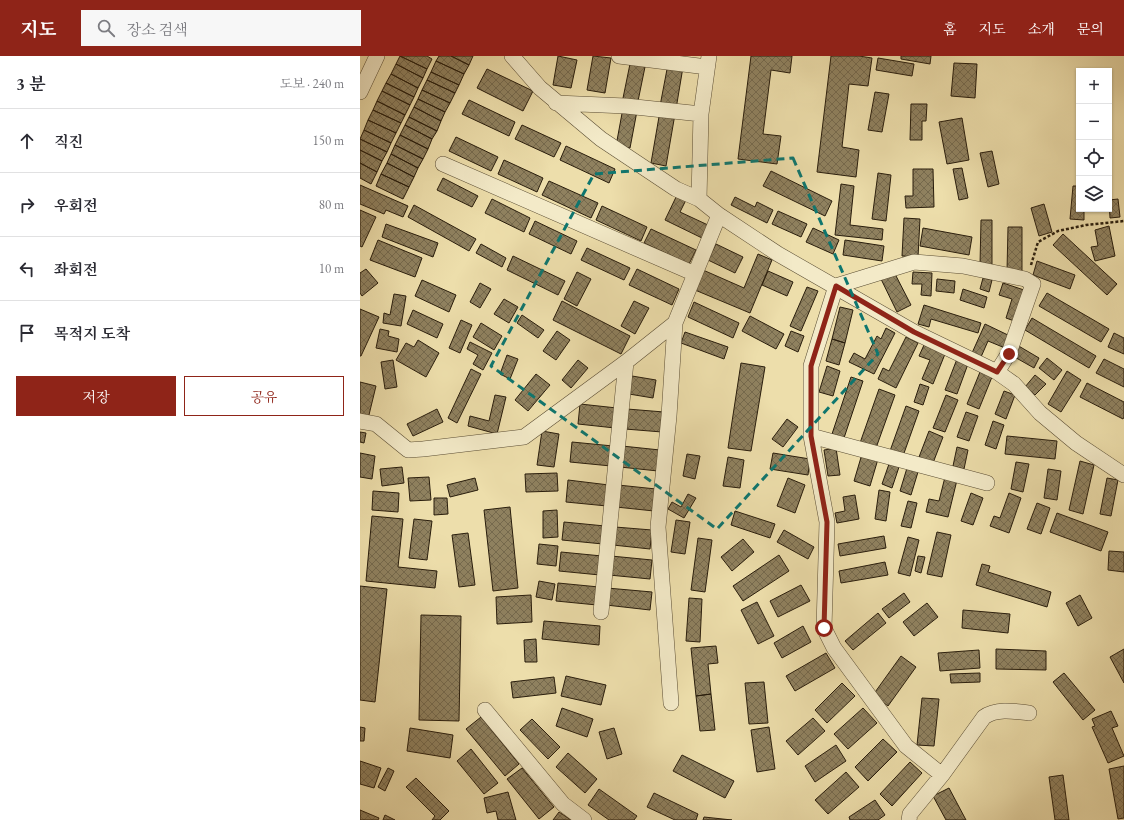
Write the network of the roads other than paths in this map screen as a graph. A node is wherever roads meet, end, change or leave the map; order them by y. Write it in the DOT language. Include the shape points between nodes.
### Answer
graph roads {
  1 [pos="377,56"];
  2 [pos="512,56"];
  3 [pos="619,56"];
  4 [pos="708,62"];
  5 [pos="365,72"];
  6 [pos="360,92"];
  7 [pos="556,103"];
  8 [pos="701,114"];
  9 [pos="443,164"];
  10 [pos="699,199"];
  11 [pos="719,215"];
  12 [pos="695,274"];
  13 [pos="836,286"];
  14 [pos="675,323"];
  15 [pos="626,362"];
  16 [pos="997,372"];
  17 [pos="360,421"];
  18 [pos="811,436"];
  19 [pos="1124,475"];
  20 [pos="987,483"];
  21 [pos="601,612"];
  22 [pos="671,703"];
  23 [pos="485,710"];
  24 [pos="1029,713"];
  25 [pos="942,775"];
  26 [pos="584,820"];
  27 [pos="909,820"];
  1 -- 5 [label="street"];
  2 -- 7 [label="street"];
  3 -- 4 [label="street"];
  4 -- 8 [label="street"];
  5 -- 6 [label="street"];
  7 -- 8 [label="street" via="626,106"];
  7 -- 10 [label="street" via="601,139 676,189"];
  8 -- 10 [label="street"];
  9 -- 12 [label="street"];
  10 -- 11 [label="street"];
  11 -- 12 [label="street"];
  11 -- 13 [label="street" via="778,254"];
  12 -- 14 [label="street"];
  13 -- 16 [label="street" via="914,332"];
  13 -- 16 [label="street" via="914,262 963,266 1025,280 1032,284 1009,354"];
  13 -- 18 [label="street" via="811,366"];
  14 -- 15 [label="street"];
  14 -- 22 [label="street" via="658,527"];
  15 -- 17 [label="street" via="524,437 408,450 376,424"];
  15 -- 21 [label="street"];
  16 -- 19 [label="street" via="1014,384 1040,413 1076,443"];
  18 -- 20 [label="street"];
  18 -- 25 [label="street" via="827,522 824,628 834,648 906,746"];
  23 -- 26 [label="street" via="564,804"];
  24 -- 25 [label="street" via="990,713 984,717"];
  25 -- 27 [label="street" via="910,814"];
}
